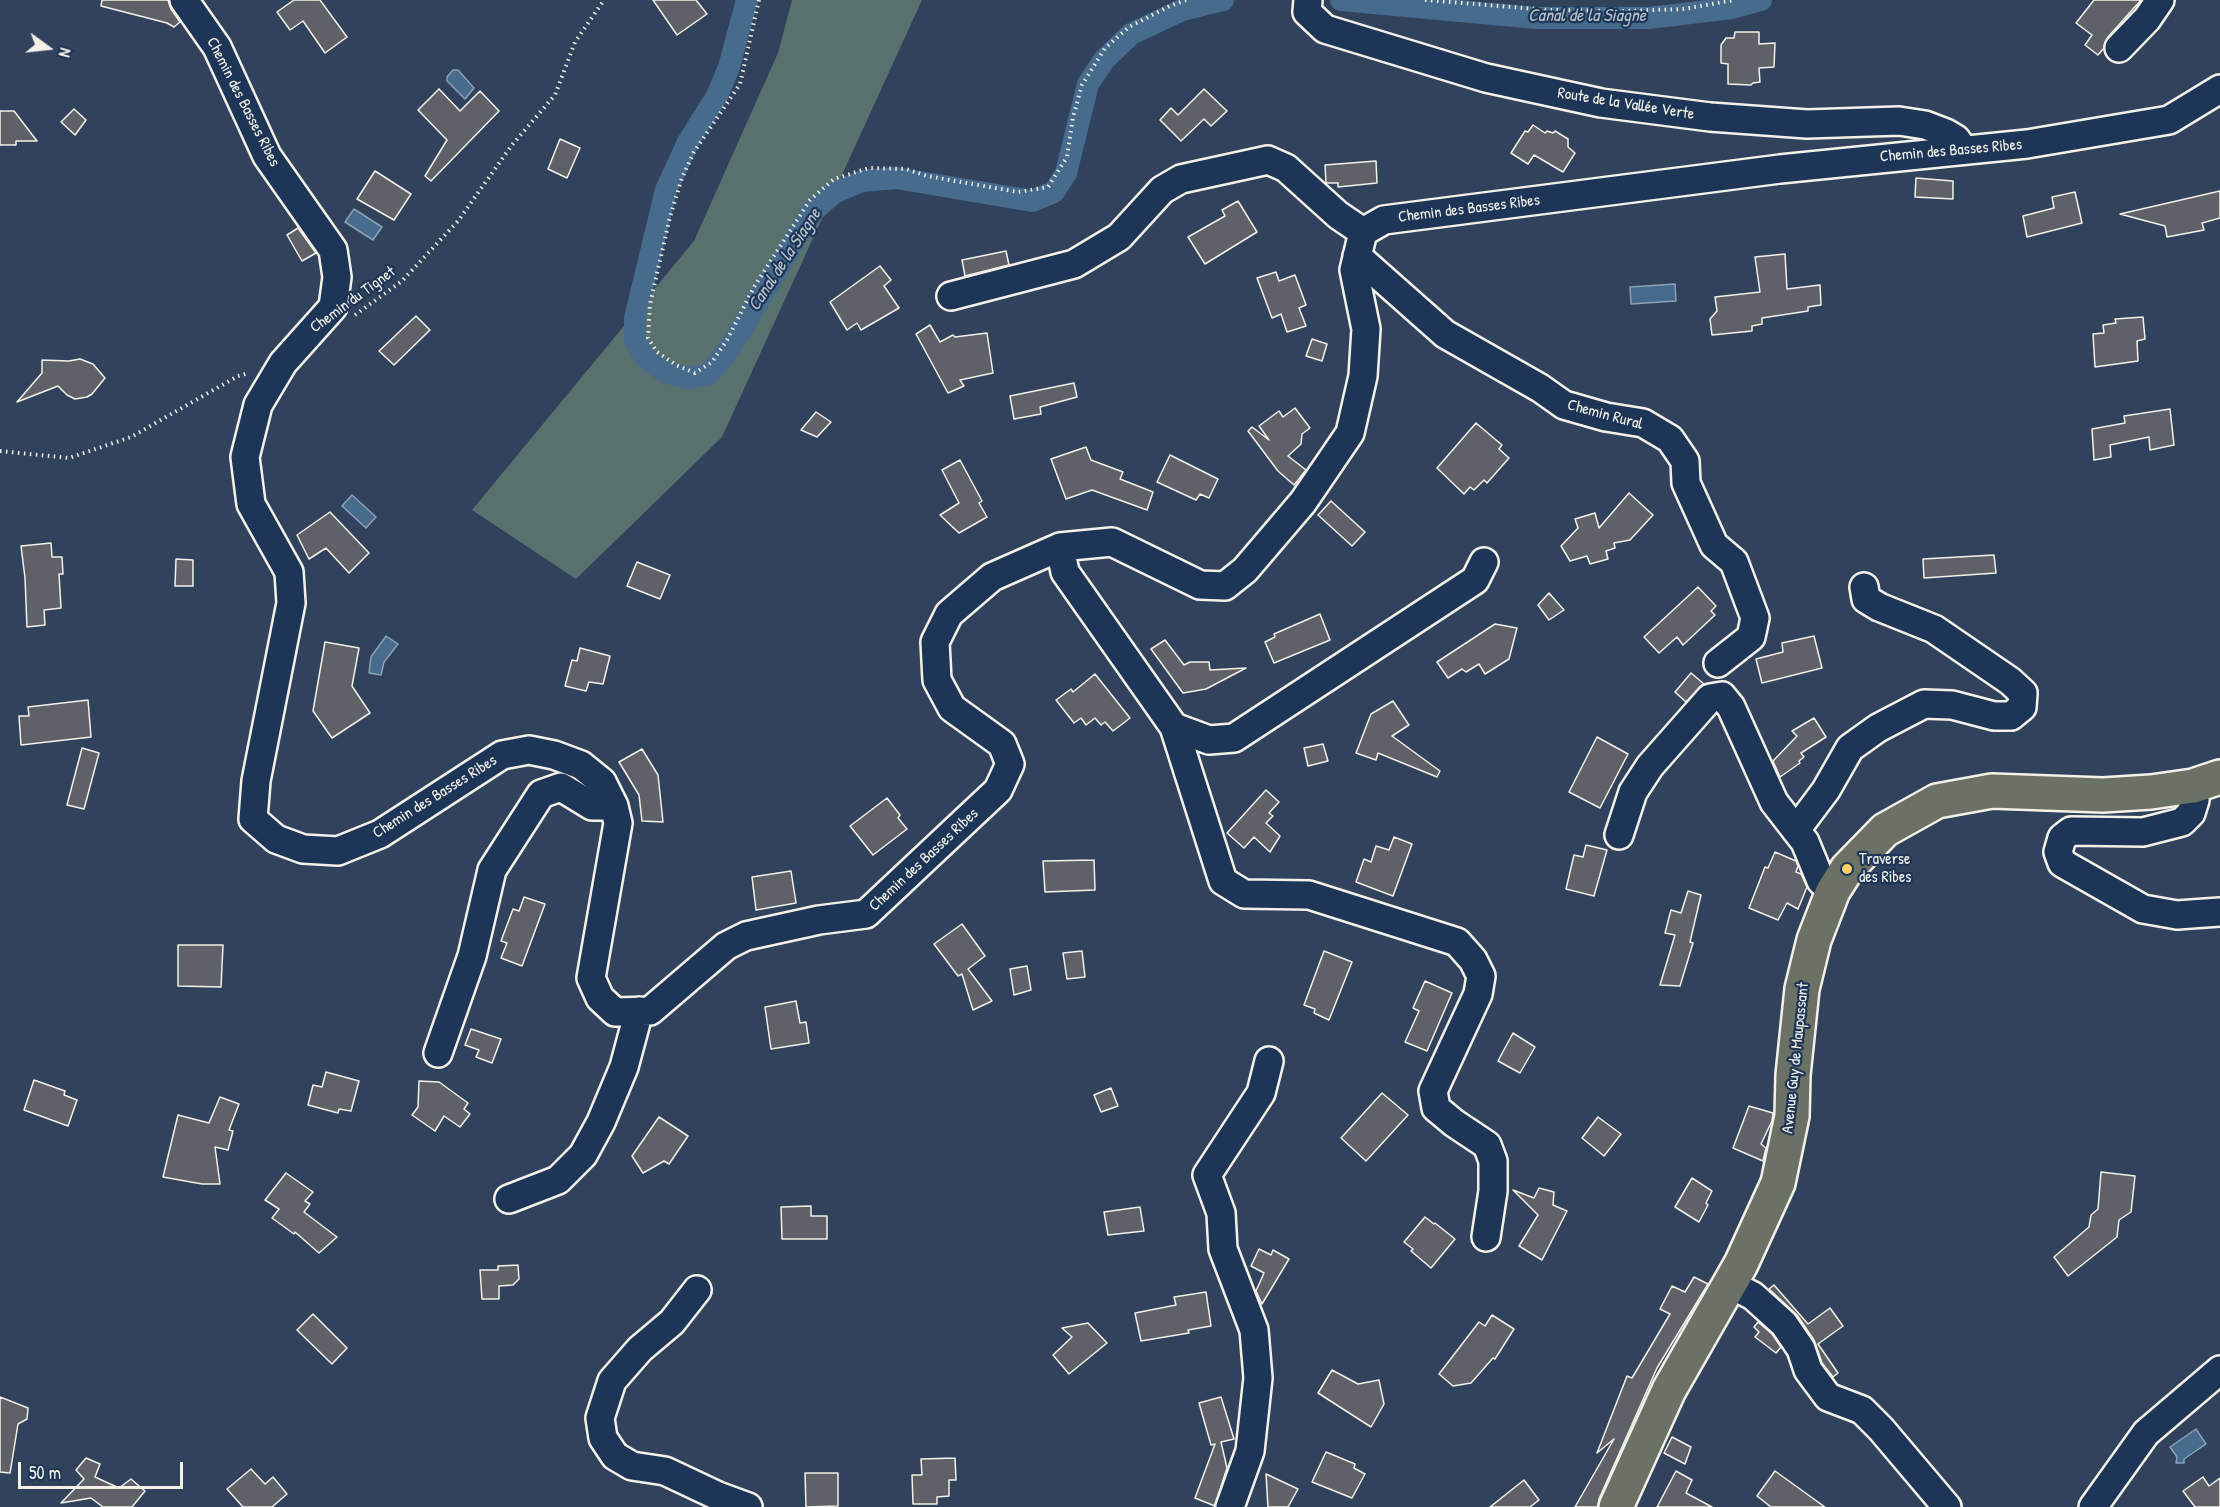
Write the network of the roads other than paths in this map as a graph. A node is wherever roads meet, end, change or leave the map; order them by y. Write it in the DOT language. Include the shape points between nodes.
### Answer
graph roads {
  1 [pos="184,0"];
  2 [pos="1308,0"];
  3 [pos="2160,0"];
  4 [pos="2119,48"];
  5 [pos="2220,89"];
  6 [pos="1963,149"];
  7 [pos="1360,244"];
  8 [pos="951,296"];
  9 [pos="1060,548"];
  10 [pos="1484,562"];
  11 [pos="1864,587"];
  12 [pos="1718,663"];
  13 [pos="1174,727"];
  14 [pos="2207,782"];
  15 [pos="614,806"];
  16 [pos="1796,830"];
  17 [pos="1619,835"];
  18 [pos="1833,891"];
  19 [pos="2220,912"];
  20 [pos="639,1011"];
  21 [pos="438,1053"];
  22 [pos="1269,1061"];
  23 [pos="509,1199"];
  24 [pos="1486,1237"];
  25 [pos="1730,1284"];
  26 [pos="697,1290"];
  27 [pos="2220,1370"];
  28 [pos="748,1507"];
  29 [pos="1230,1507"];
  30 [pos="1616,1507"];
  31 [pos="1947,1507"];
  32 [pos="2093,1507"];
  1 -- 15 [label="street, Chemin des Basses Ribes" via="217,47 267,156 333,250 337,277 333,307 283,363 258,405 245,457 251,504 289,572 291,603 256,781 253,819 276,839 303,849 338,851 380,834 502,755 528,750 581,765 602,782"];
  2 -- 6 [label="street, Route de la Vallée Verte" via="1307,12 1325,29 1486,78 1601,103 1710,117 1808,124 1899,121 1946,133"];
  3 -- 4 [label="street"];
  5 -- 6 [label="street, Chemin des Basses Ribes" via="2169,120 2027,144"];
  6 -- 7 [label="street, Chemin des Basses Ribes" via="1384,220"];
  7 -- 8 [label="street, Chemin Rural" via="1338,215 1286,168 1268,160 1181,179 1162,190 1119,237 1074,264"];
  7 -- 9 [label="street, Chemin des Basses Ribes" via="1354,270 1366,329 1363,375 1350,433 1303,502 1245,570 1225,586 1200,585 1112,542"];
  7 -- 12 [label="street, Chemin Rural" via="1445,334 1564,405 1643,423 1670,440 1685,461 1686,483 1713,545 1734,562 1755,618 1751,637"];
  9 -- 13 [label="street" via="1065,572"];
  9 -- 20 [label="street, Chemin des Basses Ribes" via="992,577 949,614 935,642 937,680 952,708 1002,744 1010,764 998,790 866,914 746,936 726,946 650,1011"];
  10 -- 13 [label="street" via="1475,580 1234,738 1209,740"];
  11 -- 16 [label="street" via="1866,599 1934,629 2010,681 2023,693 2022,707 2011,716 1994,716 1952,705 1924,704 1878,728 1850,748 1826,790"];
  13 -- 24 [label="street" via="1223,881 1244,894 1309,895 1457,942 1473,960 1481,976 1478,994 1434,1091 1436,1108 1487,1146 1493,1161"];
  14 -- 18 [label="main road, Avenue Guy de Maupassant" via="2103,795 1992,791 1937,801 1885,830 1847,869"];
  14 -- 19 [label="street" via="2182,822 2143,832 2071,831 2062,838 2058,852 2062,863 2143,909 2176,915"];
  15 -- 20 [label="street, Chemin des Basses Ribes" via="618,823 591,978 600,998 615,1012"];
  15 -- 21 [label="street" via="592,806 561,787 541,794 492,870 472,956"];
  16 -- 17 [label="street" via="1774,802 1731,707 1722,696 1710,698 1650,766 1633,792"];
  16 -- 18 [label="street" via="1821,881"];
  18 -- 25 [label="main road, Avenue Guy de Maupassant" via="1814,940 1802,989 1792,1116 1778,1183"];
  20 -- 23 [label="street" via="624,1067 583,1155 558,1180"];
  22 -- 29 [label="street" via="1261,1093 1207,1175 1221,1213 1223,1249 1254,1330 1258,1378 1250,1451"];
  25 -- 30 [label="main road, Avenue Guy de Maupassant" via="1669,1390"];
  25 -- 31 [label="street" via="1753,1296 1784,1324 1801,1349 1808,1370 1828,1397 1862,1410"];
  26 -- 28 [label="street" via="672,1322 640,1349 612,1381 600,1418 603,1438 615,1456 632,1466 665,1471"];
  27 -- 32 [label="street" via="2146,1433"];
}
